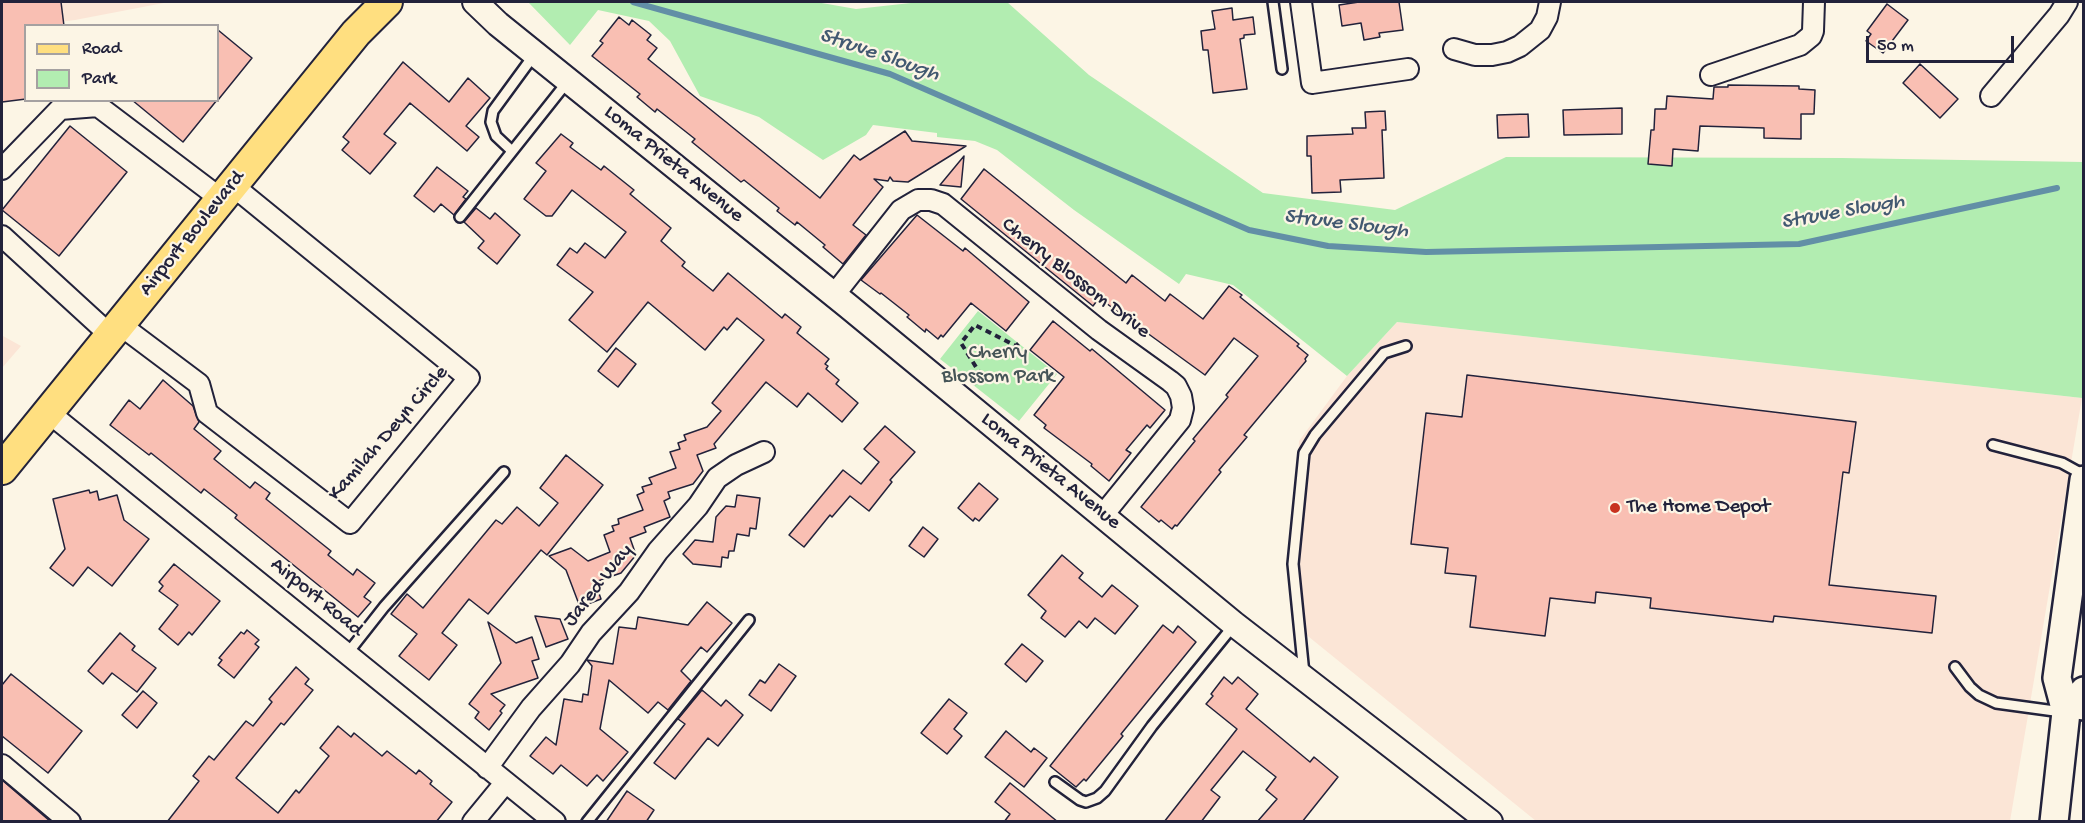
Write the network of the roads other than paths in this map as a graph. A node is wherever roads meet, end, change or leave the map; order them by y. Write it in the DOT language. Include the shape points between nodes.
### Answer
graph roads {
  1 [pos="387,2"];
  2 [pos="475,2"];
  3 [pos="1273,2"];
  4 [pos="1301,2"];
  5 [pos="1550,2"];
  6 [pos="1814,2"];
  7 [pos="2067,2"];
  8 [pos="1454,49"];
  9 [pos="535,53"];
  10 [pos="1282,69"];
  11 [pos="1408,69"];
  12 [pos="1711,75"];
  13 [pos="568,81"];
  14 [pos="1991,96"];
  15 [pos="512,150"];
  16 [pos="2,169"];
  17 [pos="226,192"];
  18 [pos="459,217"];
  19 [pos="2,236"];
  20 [pos="834,295"];
  21 [pos="115,330"];
  22 [pos="1406,346"];
  23 [pos="48,412"];
  24 [pos="1993,444"];
  25 [pos="764,452"];
  26 [pos="2,469"];
  27 [pos="504,472"];
  28 [pos="2084,475"];
  29 [pos="2084,480"];
  30 [pos="1103,515"];
  31 [pos="749,620"];
  32 [pos="1234,624"];
  33 [pos="347,654"];
  34 [pos="1955,667"];
  35 [pos="1304,676"];
  36 [pos="2084,691"];
  37 [pos="2075,714"];
  38 [pos="2,765"];
  39 [pos="487,768"];
  40 [pos="1055,782"];
  41 [pos="505,783"];
  42 [pos="70,822"];
  43 [pos="473,822"];
  44 [pos="555,822"];
  45 [pos="587,822"];
  46 [pos="1490,822"];
  47 [pos="2054,822"];
  1 -- 17 [label="main road, Airport Boulevard" via="356,33"];
  2 -- 9 [label="street, Loma Prieta Avenue"];
  3 -- 10 [label="lane"];
  4 -- 11 [label="street" via="1312,83"];
  5 -- 8 [label="street" via="1540,30 1520,46 1492,55"];
  6 -- 12 [label="street" via="1813,31 1800,45"];
  7 -- 14 [label="street"];
  9 -- 13 [label="street, Loma Prieta Avenue"];
  9 -- 15 [label="lane" via="493,111 491,122 496,136"];
  13 -- 15 [label="lane"];
  13 -- 20 [label="street, Loma Prieta Avenue"];
  15 -- 18 [label="lane"];
  16 -- 17 [label="street" via="60,109 98,106"];
  17 -- 21 [label="main road, Airport Boulevard"];
  17 -- 21 [label="street, Kamilah Deyn Circle" via="469,378 350,524 207,413 199,384"];
  19 -- 21 [label="street"];
  20 -- 30 [label="street, Loma Prieta Avenue"];
  20 -- 30 [label="street, Cherry Blossom Drive" via="902,210 918,200 931,200 943,204 1099,330 1170,381 1181,396 1180,420"];
  21 -- 23 [label="main road, Airport Boulevard"];
  22 -- 35 [label="lane" via="1384,352 1304,453 1293,564"];
  23 -- 26 [label="main road, Airport Boulevard"];
  23 -- 33 [label="street, Airport Road"];
  24 -- 28 [label="lane" via="2062,463"];
  25 -- 39 [label="street, Jared Way" via="717,478"];
  27 -- 33 [label="lane"];
  29 -- 37 [label="main road" via="2057,678"];
  30 -- 32 [label="street, Loma Prieta Avenue"];
  31 -- 45 [label="lane"];
  32 -- 35 [label="street, Loma Prieta Avenue"];
  32 -- 40 [label="lane" via="1105,791 1086,802"];
  33 -- 39 [label="street, Airport Road"];
  34 -- 37 [label="lane" via="1970,687 1988,700"];
  35 -- 46 [label="street, Loma Prieta Avenue"];
  36 -- 37 [label="main road"];
  37 -- 47 [label="main road"];
  38 -- 42 [label="street"];
  39 -- 41 [label="street, Airport Road"];
  41 -- 43 [label="street"];
  41 -- 44 [label="street, Airport Road"];
}
